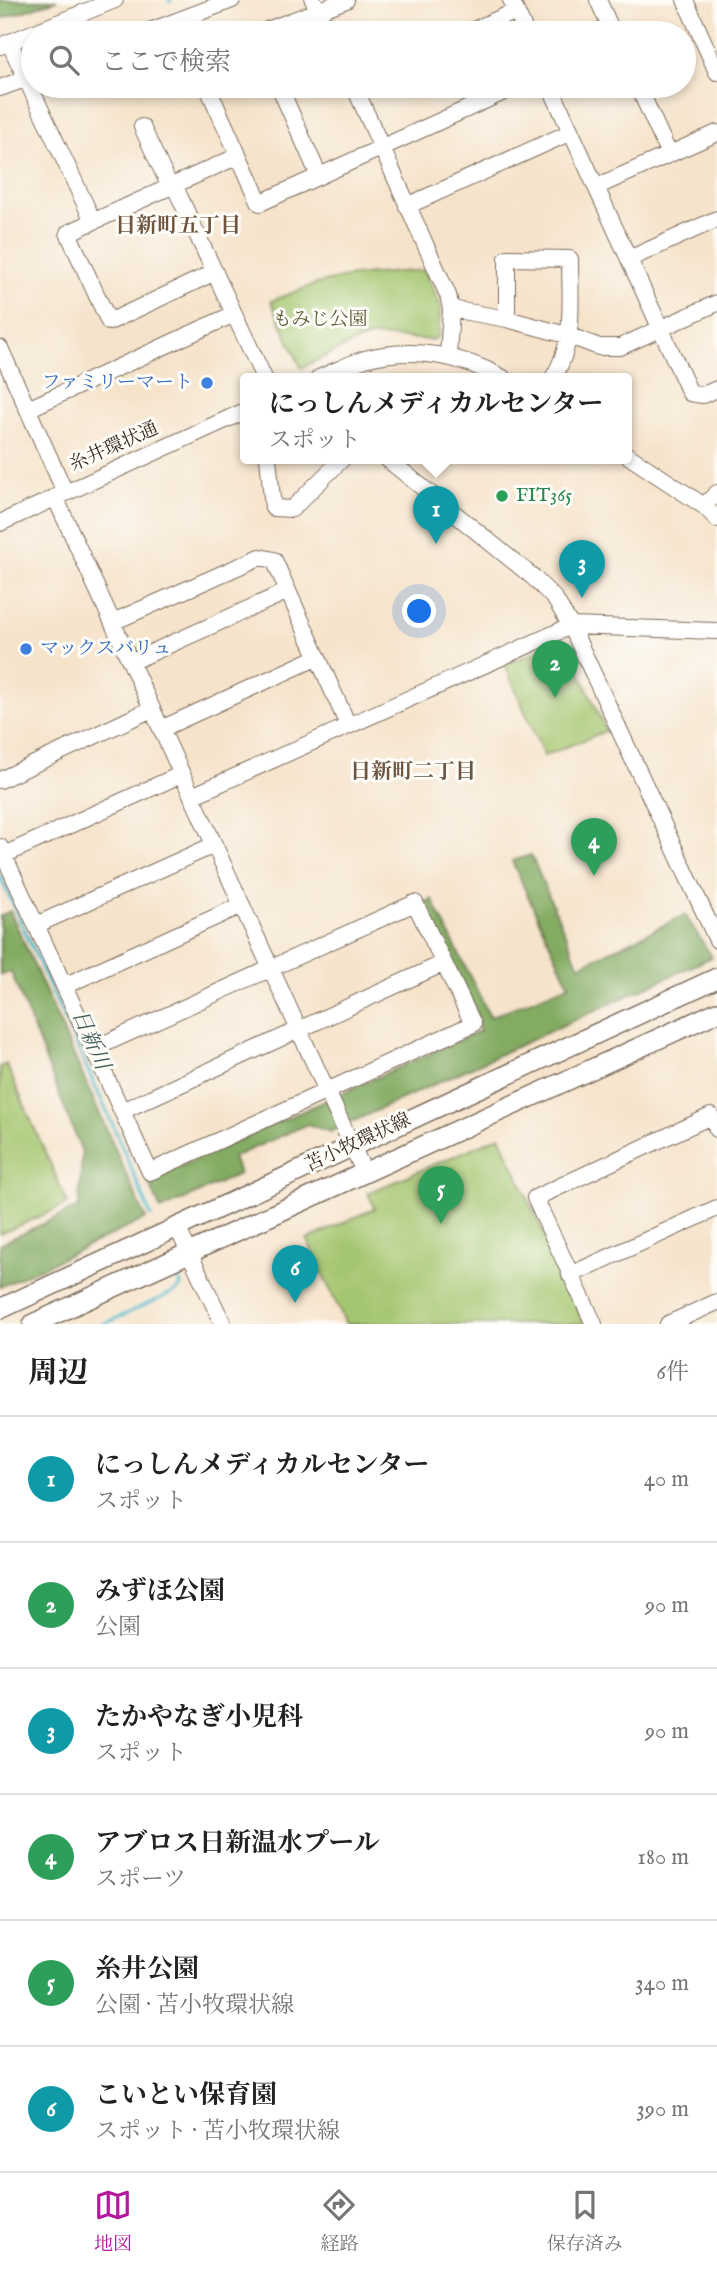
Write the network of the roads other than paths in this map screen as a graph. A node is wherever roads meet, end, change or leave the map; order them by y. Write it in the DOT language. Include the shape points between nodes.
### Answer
graph roads {
  1 [pos="116,0"];
  2 [pos="232,0"];
  3 [pos="346,0"];
  4 [pos="598,0"];
  5 [pos="685,0"];
  6 [pos="316,5"];
  7 [pos="513,5"];
  8 [pos="63,21"];
  9 [pos="177,21"];
  10 [pos="284,21"];
  11 [pos="323,21"];
  12 [pos="487,21"];
  13 [pos="520,21"];
  14 [pos="608,21"];
  15 [pos="694,21"];
  16 [pos="696,25"];
  17 [pos="21,37"];
  18 [pos="4,44"];
  19 [pos="21,66"];
  20 [pos="717,72"];
  21 [pos="21,80"];
  22 [pos="0,88"];
  23 [pos="39,98"];
  24 [pos="212,98"];
  25 [pos="284,98"];
  26 [pos="359,98"];
  27 [pos="491,98"];
  28 [pos="555,98"];
  29 [pos="643,98"];
  30 [pos="142,127"];
  31 [pos="571,132"];
  32 [pos="717,133"];
  33 [pos="382,149"];
  34 [pos="669,154"];
  35 [pos="238,156"];
  36 [pos="319,177"];
  37 [pos="172,186"];
  38 [pos="596,187"];
  39 [pos="407,205"];
  40 [pos="717,219"];
  41 [pos="93,221"];
  42 [pos="629,260"];
  43 [pos="215,272"];
  44 [pos="717,303"];
  45 [pos="451,309"];
  46 [pos="234,314"];
  47 [pos="507,319"];
  48 [pos="661,328"];
  49 [pos="570,336"];
  50 [pos="0,348"];
  51 [pos="448,356"];
  52 [pos="262,373"];
  53 [pos="331,373"];
  54 [pos="494,373"];
  55 [pos="556,373"];
  56 [pos="717,389"];
  57 [pos="27,409"];
  58 [pos="240,413"];
  59 [pos="632,458"];
  60 [pos="269,464"];
  61 [pos="337,464"];
  62 [pos="393,464"];
  63 [pos="717,493"];
  64 [pos="60,495"];
  65 [pos="704,506"];
  66 [pos="717,519"];
  67 [pos="0,523"];
  68 [pos="288,591"];
  69 [pos="113,622"];
  70 [pos="571,626"];
  71 [pos="717,631"];
  72 [pos="318,657"];
  73 [pos="131,662"];
  74 [pos="152,709"];
  75 [pos="348,725"];
  76 [pos="161,729"];
  77 [pos="182,774"];
  78 [pos="0,780"];
  79 [pos="192,796"];
  80 [pos="214,845"];
  81 [pos="2,851"];
  82 [pos="242,905"];
  83 [pos="36,925"];
  84 [pos="717,940"];
  85 [pos="444,963"];
  86 [pos="271,968"];
  87 [pos="717,978"];
  88 [pos="64,986"];
  89 [pos="717,1012"];
  90 [pos="299,1030"];
  91 [pos="93,1049"];
  92 [pos="327,1091"];
  93 [pos="122,1111"];
  94 [pos="717,1129"];
  95 [pos="352,1146"];
  96 [pos="364,1172"];
  97 [pos="717,1208"];
  98 [pos="177,1227"];
  99 [pos="190,1253"];
  100 [pos="570,1275"];
  101 [pos="717,1302"];
  102 [pos="0,1309"];
  103 [pos="33,1324"];
  104 [pos="223,1324"];
  105 [pos="594,1324"];
  106 [pos="668,1324"];
  1 -- 8 [label="street"];
  2 -- 9 [label="street"];
  3 -- 6 [label="street"];
  4 -- 14 [label="street"];
  5 -- 15 [label="street"];
  6 -- 10 [label="street"];
  6 -- 11 [label="street"];
  7 -- 12 [label="street"];
  7 -- 13 [label="street"];
  16 -- 20 [label="street"];
  17 -- 18 [label="street"];
  18 -- 19 [label="street"];
  21 -- 22 [label="street"];
  23 -- 41 [label="street"];
  24 -- 35 [label="street"];
  25 -- 36 [label="street"];
  26 -- 33 [label="street"];
  27 -- 33 [label="street"];
  28 -- 31 [label="street"];
  29 -- 34 [label="street"];
  30 -- 37 [label="street"];
  31 -- 38 [label="street"];
  31 -- 39 [label="street"];
  32 -- 34 [label="street"];
  33 -- 36 [label="street"];
  33 -- 39 [label="street"];
  34 -- 38 [label="street"];
  35 -- 36 [label="street" via="260,203"];
  35 -- 37 [label="street"];
  37 -- 41 [label="street"];
  37 -- 43 [label="street"];
  38 -- 42 [label="street"];
  39 -- 45 [label="street"];
  40 -- 42 [label="street"];
  41 -- 43 [label="street" via="68,233 109,322"];
  42 -- 48 [label="street"];
  43 -- 46 [label="street"];
  44 -- 48 [label="street"];
  45 -- 47 [label="street"];
  45 -- 51 [label="street"];
  46 -- 52 [label="street"];
  46 -- 57 [label="street"];
  47 -- 49 [label="street"];
  47 -- 49 [label="street" via="507,258 570,259"];
  48 -- 49 [label="street" via="620,347 599,347"];
  48 -- 56 [label="street" via="690,393 703,395"];
  49 -- 55 [label="street"];
  50 -- 57 [label="street"];
  51 -- 53 [label="street" via="411,352 365,359"];
  51 -- 54 [label="street"];
  57 -- 64 [label="street"];
  58 -- 64 [label="street, 糸井環状通"];
  59 -- 65 [label="street"];
  60 -- 61 [label="street" via="273,508 292,509"];
  62 -- 70 [label="street" via="533,577 555,599"];
  63 -- 65 [label="street"];
  64 -- 67 [label="street, 糸井環状通"];
  64 -- 69 [label="street"];
  65 -- 66 [label="street"];
  68 -- 69 [label="street" via="274,560 260,557"];
  68 -- 72 [label="street"];
  68 -- 73 [label="street"];
  69 -- 73 [label="street"];
  70 -- 71 [label="street"];
  70 -- 75 [label="street"];
  70 -- 84 [label="street"];
  72 -- 75 [label="street"];
  72 -- 76 [label="street"];
  73 -- 74 [label="street"];
  74 -- 76 [label="street"];
  74 -- 78 [label="street"];
  75 -- 79 [label="street"];
  76 -- 77 [label="street"];
  77 -- 79 [label="street"];
  77 -- 81 [label="street"];
  79 -- 80 [label="street"];
  80 -- 82 [label="street"];
  80 -- 83 [label="street"];
  81 -- 83 [label="street"];
  82 -- 86 [label="street"];
  82 -- 88 [label="street"];
  83 -- 88 [label="street"];
  85 -- 86 [label="street" via="415,902"];
  85 -- 90 [label="street"];
  85 -- 92 [label="street" via="473,1024"];
  86 -- 90 [label="street"];
  86 -- 91 [label="street"];
  87 -- 95 [label="main road, 苫小牧環状線"];
  88 -- 91 [label="street"];
  89 -- 96 [label="main road, 苫小牧環状線"];
  90 -- 92 [label="street"];
  90 -- 93 [label="street"];
  91 -- 93 [label="street"];
  92 -- 93 [label="street" via="150,1172"];
  92 -- 95 [label="street"];
  94 -- 100 [label="street" via="711,1116 535,1198"];
  95 -- 96 [label="street"];
  95 -- 98 [label="main road, 苫小牧環状線"];
  96 -- 99 [label="main road, 苫小牧環状線"];
  97 -- 100 [label="street"];
  98 -- 99 [label="street"];
  98 -- 102 [label="main road, 苫小牧環状線"];
  99 -- 103 [label="main road, 苫小牧環状線"];
  99 -- 104 [label="street"];
  100 -- 105 [label="street"];
  101 -- 106 [label="street"];
}
